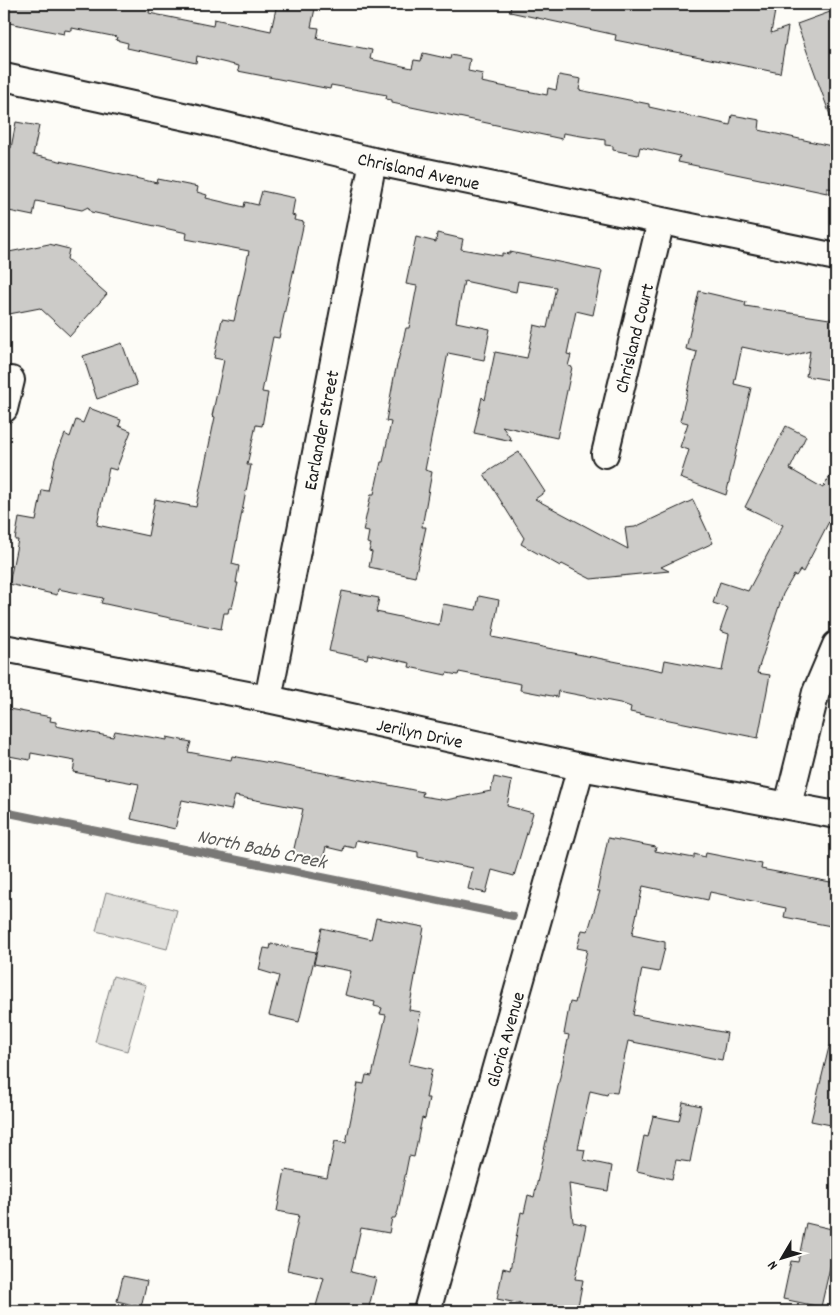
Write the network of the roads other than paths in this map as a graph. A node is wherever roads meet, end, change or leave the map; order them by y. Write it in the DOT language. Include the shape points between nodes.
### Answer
graph roads {
  1 [pos="4,77"];
  2 [pos="373,161"];
  3 [pos="661,221"];
  4 [pos="836,257"];
  5 [pos="11,380"];
  6 [pos="4,409"];
  7 [pos="605,454"];
  8 [pos="836,645"];
  9 [pos="4,648"];
  10 [pos="268,699"];
  11 [pos="581,767"];
  12 [pos="788,805"];
  13 [pos="836,815"];
  14 [pos="427,1311"];
  1 -- 2 [label="street, Chrisland Avenue"];
  2 -- 3 [label="street, Chrisland Avenue"];
  2 -- 10 [label="street, Earlander Street"];
  3 -- 4 [label="street, Chrisland Avenue"];
  3 -- 7 [label="street, Chrisland Court"];
  5 -- 6 [label="street"];
  8 -- 12 [label="street" via="816,692"];
  9 -- 10 [label="street, Jerilyn Drive"];
  10 -- 11 [label="street, Jerilyn Drive"];
  11 -- 12 [label="street, Jerilyn Drive"];
  11 -- 14 [label="street, Gloria Avenue"];
  12 -- 13 [label="street, Jerilyn Drive"];
}
